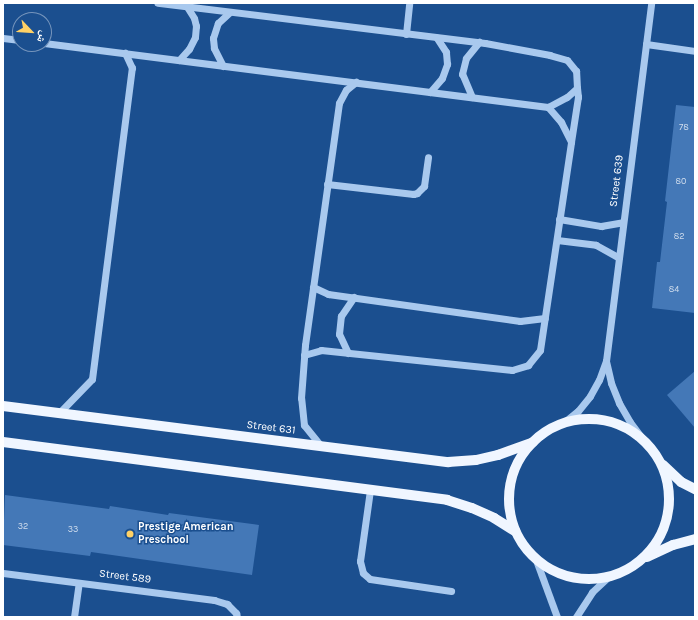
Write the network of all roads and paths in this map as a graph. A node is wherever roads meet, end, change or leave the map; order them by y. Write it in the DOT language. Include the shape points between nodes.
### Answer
graph roads {
  1 [pos="157,3"];
  2 [pos="409,3"];
  3 [pos="651,3"];
  4 [pos="187,7"];
  5 [pos="230,12"];
  6 [pos="406,34"];
  7 [pos="437,38"];
  8 [pos="479,42"];
  9 [pos="52,44"];
  10 [pos="646,44"];
  11 [pos="695,51"];
  12 [pos="125,53"];
  13 [pos="179,60"];
  14 [pos="223,66"];
  15 [pos="356,82"];
  16 [pos="577,88"];
  17 [pos="430,92"];
  18 [pos="472,97"];
  19 [pos="548,107"];
  20 [pos="571,142"];
  21 [pos="428,156"];
  22 [pos="327,184"];
  23 [pos="560,219"];
  24 [pos="623,222"];
  25 [pos="556,240"];
  26 [pos="619,258"];
  27 [pos="313,287"];
  28 [pos="354,298"];
  29 [pos="544,318"];
  30 [pos="348,353"];
  31 [pos="304,355"];
  32 [pos="606,362"];
  33 [pos="3,406"];
  34 [pos="60,413"];
  35 [pos="563,423"];
  36 [pos="643,439"];
  37 [pos="3,442"];
  38 [pos="533,442"];
  39 [pos="321,446"];
  40 [pos="662,464"];
  41 [pos="695,489"];
  42 [pos="370,490"];
  43 [pos="515,531"];
  44 [pos="695,539"];
  45 [pos="645,558"];
  46 [pos="536,560"];
  47 [pos="3,573"];
  48 [pos="607,578"];
  49 [pos="79,582"];
  50 [pos="450,591"];
  51 [pos="74,617"];
  52 [pos="237,617"];
  53 [pos="557,617"];
  54 [pos="576,617"];
  1 -- 4 [label="street"];
  2 -- 6 [label="street"];
  3 -- 10 [label="street, Street 639"];
  4 -- 5 [label="street"];
  4 -- 13 [label="street" via="194,18 195,37 189,50"];
  5 -- 6 [label="street"];
  5 -- 14 [label="street" via="218,23 213,38 214,48"];
  6 -- 7 [label="street"];
  7 -- 8 [label="street"];
  7 -- 17 [label="street" via="446,52 447,64 442,78"];
  8 -- 16 [label="street" via="550,54 567,60 576,71"];
  8 -- 18 [label="street" via="466,58 462,74"];
  9 -- 12 [label="street"];
  10 -- 11 [label="street"];
  10 -- 24 [label="street, Street 639"];
  12 -- 13 [label="street"];
  12 -- 34 [label="street" via="132,68 92,379"];
  13 -- 14 [label="street"];
  14 -- 15 [label="street"];
  15 -- 17 [label="street"];
  15 -- 22 [label="street" via="346,90 339,102"];
  16 -- 19 [label="street" via="563,100"];
  16 -- 20 [label="street"];
  17 -- 18 [label="street"];
  18 -- 19 [label="street"];
  19 -- 20 [label="street" via="561,122"];
  20 -- 23 [label="street"];
  21 -- 22 [label="street" via="424,186 417,193"];
  22 -- 27 [label="street"];
  23 -- 24 [label="street" via="600,226"];
  23 -- 25 [label="street"];
  24 -- 26 [label="street, Street 639"];
  25 -- 26 [label="street" via="596,245"];
  25 -- 29 [label="street"];
  26 -- 32 [label="street, Street 639"];
  27 -- 28 [label="street" via="328,294"];
  27 -- 31 [label="street"];
  28 -- 29 [label="street" via="520,321"];
  28 -- 30 [label="street" via="341,316 339,334"];
  29 -- 30 [label="street" via="540,350 528,365 512,370"];
  30 -- 31 [label="street" via="322,350"];
  31 -- 39 [label="street" via="301,398 304,425"];
  32 -- 35 [label="street, Street 639" via="590,396 578,411"];
  32 -- 36 [label="street, Street 639" via="619,403"];
  33 -- 34 [label="main road, Street 631"];
  34 -- 39 [label="main road, Street 631"];
  35 -- 36 [label="main road" via="605,420 625,427"];
  35 -- 38 [label="main road"];
  36 -- 40 [label="main road"];
  37 -- 42 [label="main road"];
  38 -- 39 [label="main road, Street 631" via="483,458 448,462"];
  38 -- 43 [label="main road" via="515,468 510,484 510,516"];
  40 -- 41 [label="main road" via="681,482"];
  40 -- 45 [label="main road" via="668,483 670,503 666,524 658,542"];
  42 -- 43 [label="main road" via="447,500 477,510"];
  42 -- 50 [label="street" via="360,561 363,573 370,579"];
  43 -- 46 [label="main road"];
  44 -- 45 [label="main road" via="673,545"];
  45 -- 48 [label="main road" via="628,570"];
  46 -- 48 [label="main road" via="546,568 569,578"];
  46 -- 53 [label="street"];
  47 -- 49 [label="street, Street 589"];
  48 -- 54 [label="street" via="592,592"];
  49 -- 51 [label="street"];
  49 -- 52 [label="street, Street 589" via="214,600 227,604"];
}
